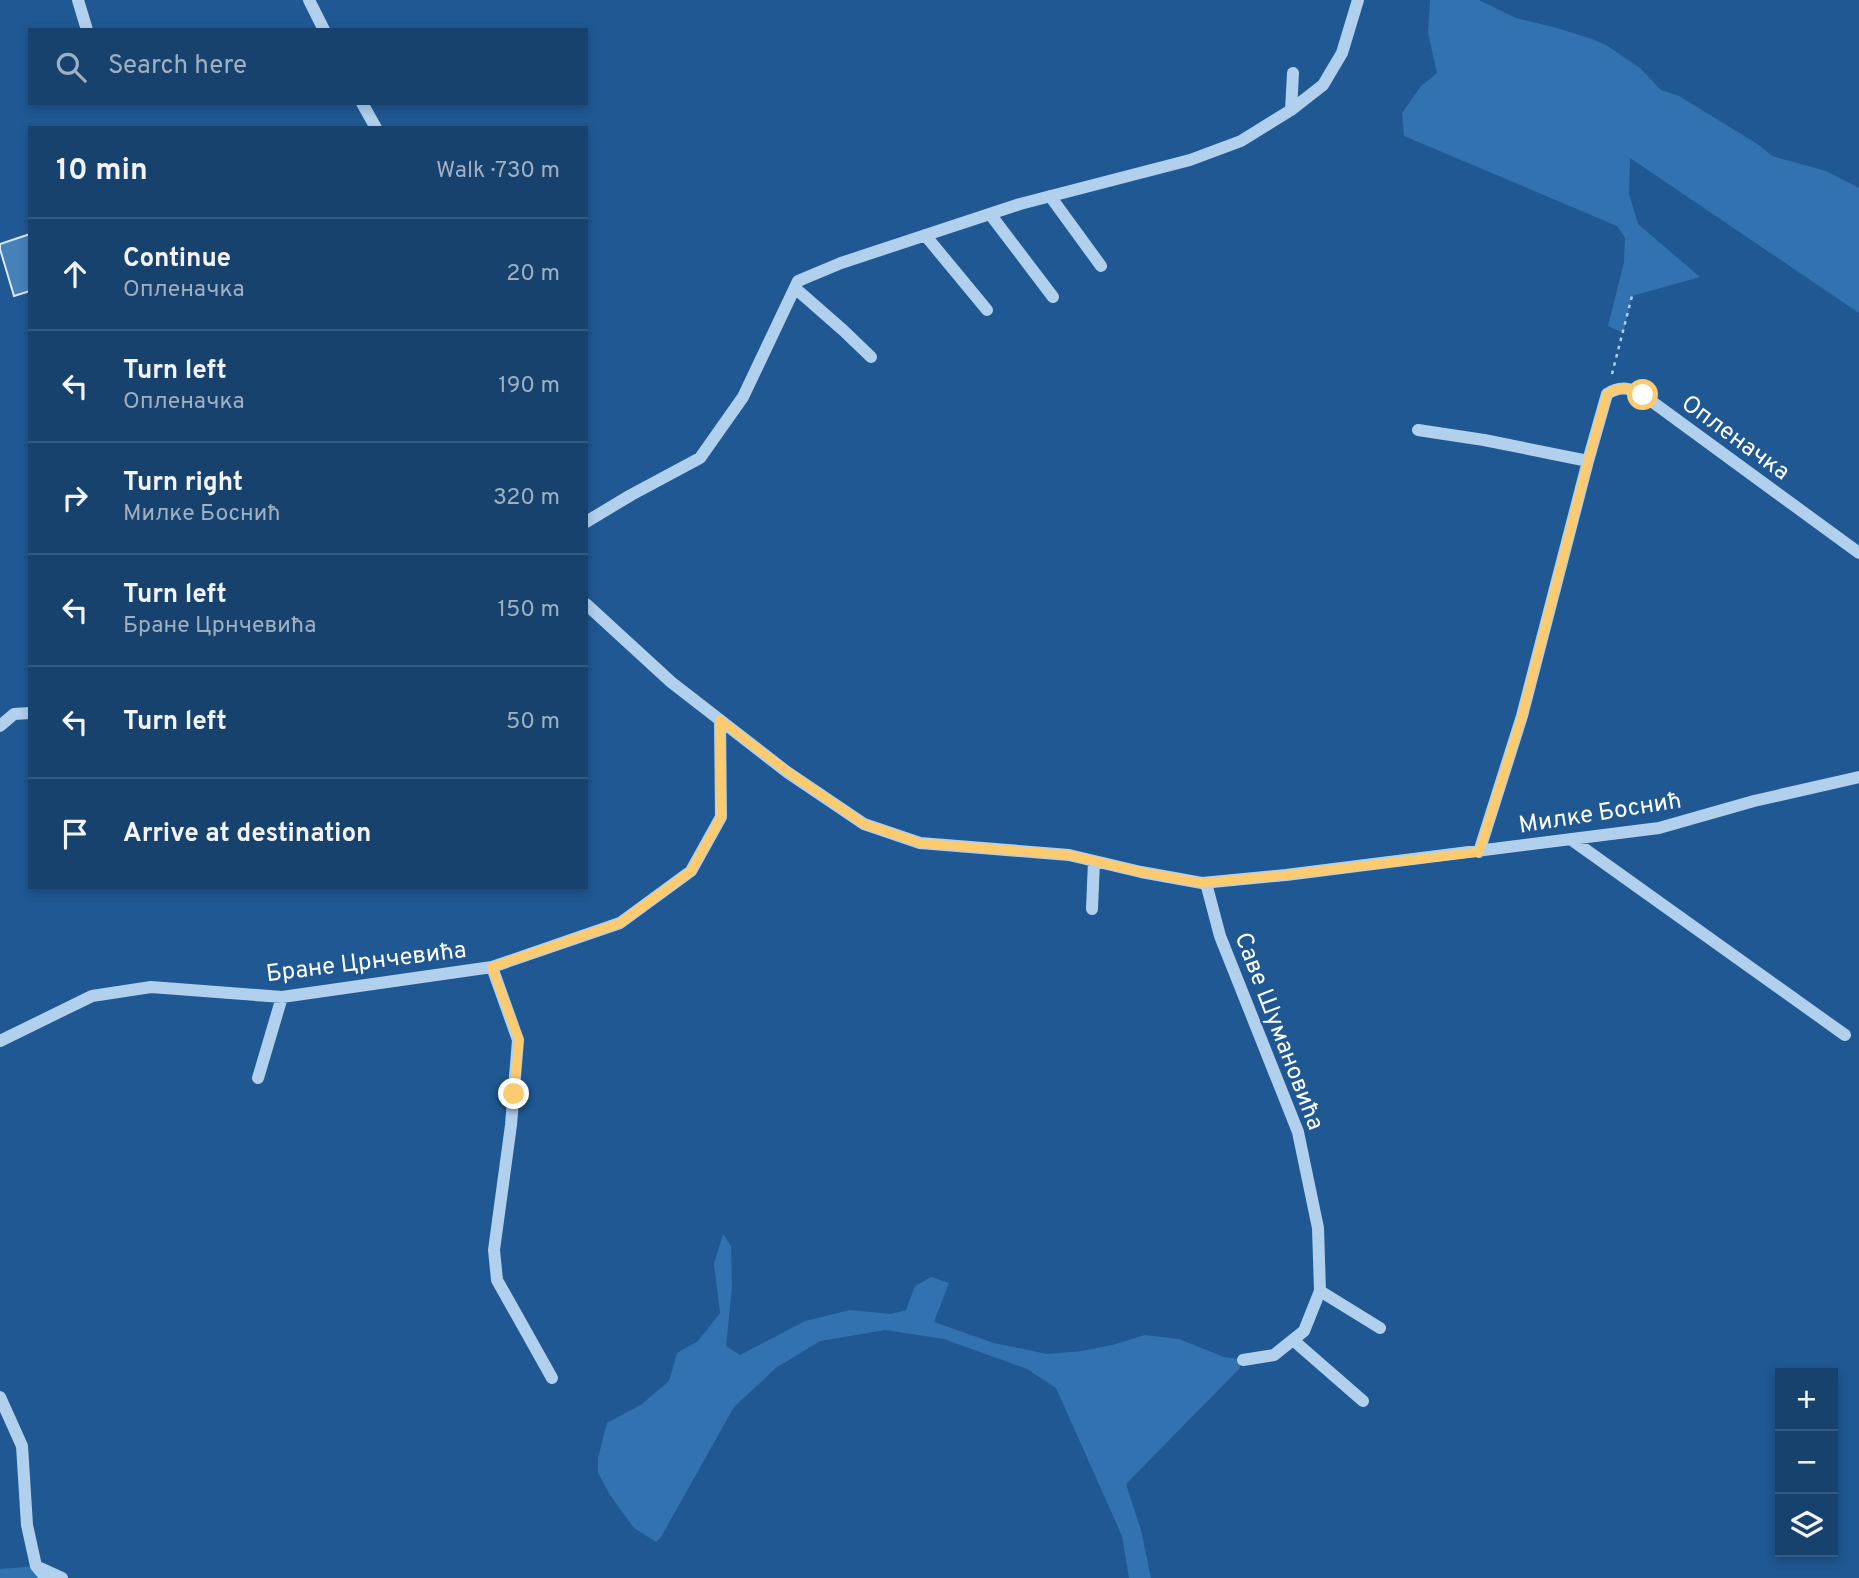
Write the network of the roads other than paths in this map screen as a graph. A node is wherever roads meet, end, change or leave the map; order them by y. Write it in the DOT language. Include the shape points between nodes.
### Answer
graph roads {
  1 [pos="78,0"];
  2 [pos="309,0"];
  3 [pos="1358,0"];
  4 [pos="86,28"];
  5 [pos="323,28"];
  6 [pos="1293,73"];
  7 [pos="363,105"];
  8 [pos="1291,110"];
  9 [pos="375,126"];
  10 [pos="1050,196"];
  11 [pos="990,214"];
  12 [pos="925,235"];
  13 [pos="1101,266"];
  14 [pos="796,288"];
  15 [pos="1054,297"];
  16 [pos="987,310"];
  17 [pos="871,358"];
  18 [pos="1418,430"];
  19 [pos="1588,461"];
  20 [pos="588,521"];
  21 [pos="1859,553"];
  22 [pos="588,606"];
  23 [pos="28,713"];
  24 [pos="720,720"];
  25 [pos="0,726"];
  26 [pos="1859,777"];
  27 [pos="1572,840"];
  28 [pos="1479,852"];
  29 [pos="1094,861"];
  30 [pos="1206,883"];
  31 [pos="1092,909"];
  32 [pos="492,967"];
  33 [pos="282,997"];
  34 [pos="1846,1035"];
  35 [pos="0,1041"];
  36 [pos="258,1078"];
  37 [pos="1320,1291"];
  38 [pos="1380,1328"];
  39 [pos="1293,1340"];
  40 [pos="1243,1360"];
  41 [pos="552,1378"];
  42 [pos="0,1397"];
  43 [pos="1363,1401"];
  44 [pos="36,1566"];
  45 [pos="46,1578"];
  46 [pos="62,1578"];
  1 -- 4 [label="street"];
  2 -- 5 [label="street"];
  3 -- 8 [label="street" via="1342,53 1323,85"];
  6 -- 8 [label="street"];
  7 -- 9 [label="street"];
  8 -- 10 [label="street" via="1241,141 1191,160"];
  10 -- 11 [label="street"];
  10 -- 13 [label="street"];
  11 -- 12 [label="street"];
  11 -- 15 [label="street"];
  12 -- 14 [label="street" via="841,263 799,281"];
  12 -- 16 [label="street"];
  14 -- 17 [label="street"];
  14 -- 20 [label="street" via="743,397 700,458"];
  18 -- 19 [label="street"];
  19 -- 21 [label="street, Опленачка" via="1607,394 1624,387 1643,395"];
  19 -- 28 [label="street" via="1522,716"];
  22 -- 24 [label="street, Милке Боснић"];
  23 -- 25 [label="street" via="14,714"];
  24 -- 29 [label="street, Милке Боснић" via="864,824 920,843"];
  24 -- 32 [label="street, Бране Црнчевића" via="721,817 691,871 620,923"];
  26 -- 27 [label="street, Милке Боснић" via="1659,828"];
  27 -- 28 [label="street, Милке Боснић"];
  27 -- 34 [label="street"];
  28 -- 30 [label="street, Милке Боснић"];
  29 -- 30 [label="street, Милке Боснић"];
  29 -- 31 [label="street"];
  30 -- 37 [label="street, Саве Шумановића" via="1220,936 1298,1132 1318,1228"];
  32 -- 33 [label="street, Бране Црнчевића"];
  32 -- 41 [label="street" via="519,1040 494,1250 497,1280"];
  33 -- 35 [label="street, Бране Црнчевића" via="151,987 92,996"];
  33 -- 36 [label="street"];
  37 -- 38 [label="street"];
  37 -- 39 [label="street, Саве Шумановића" via="1304,1331"];
  39 -- 40 [label="street, Саве Шумановића" via="1274,1355"];
  39 -- 43 [label="street"];
  42 -- 44 [label="street" via="22,1446 27,1525"];
  44 -- 45 [label="street"];
  44 -- 46 [label="street"];
}
